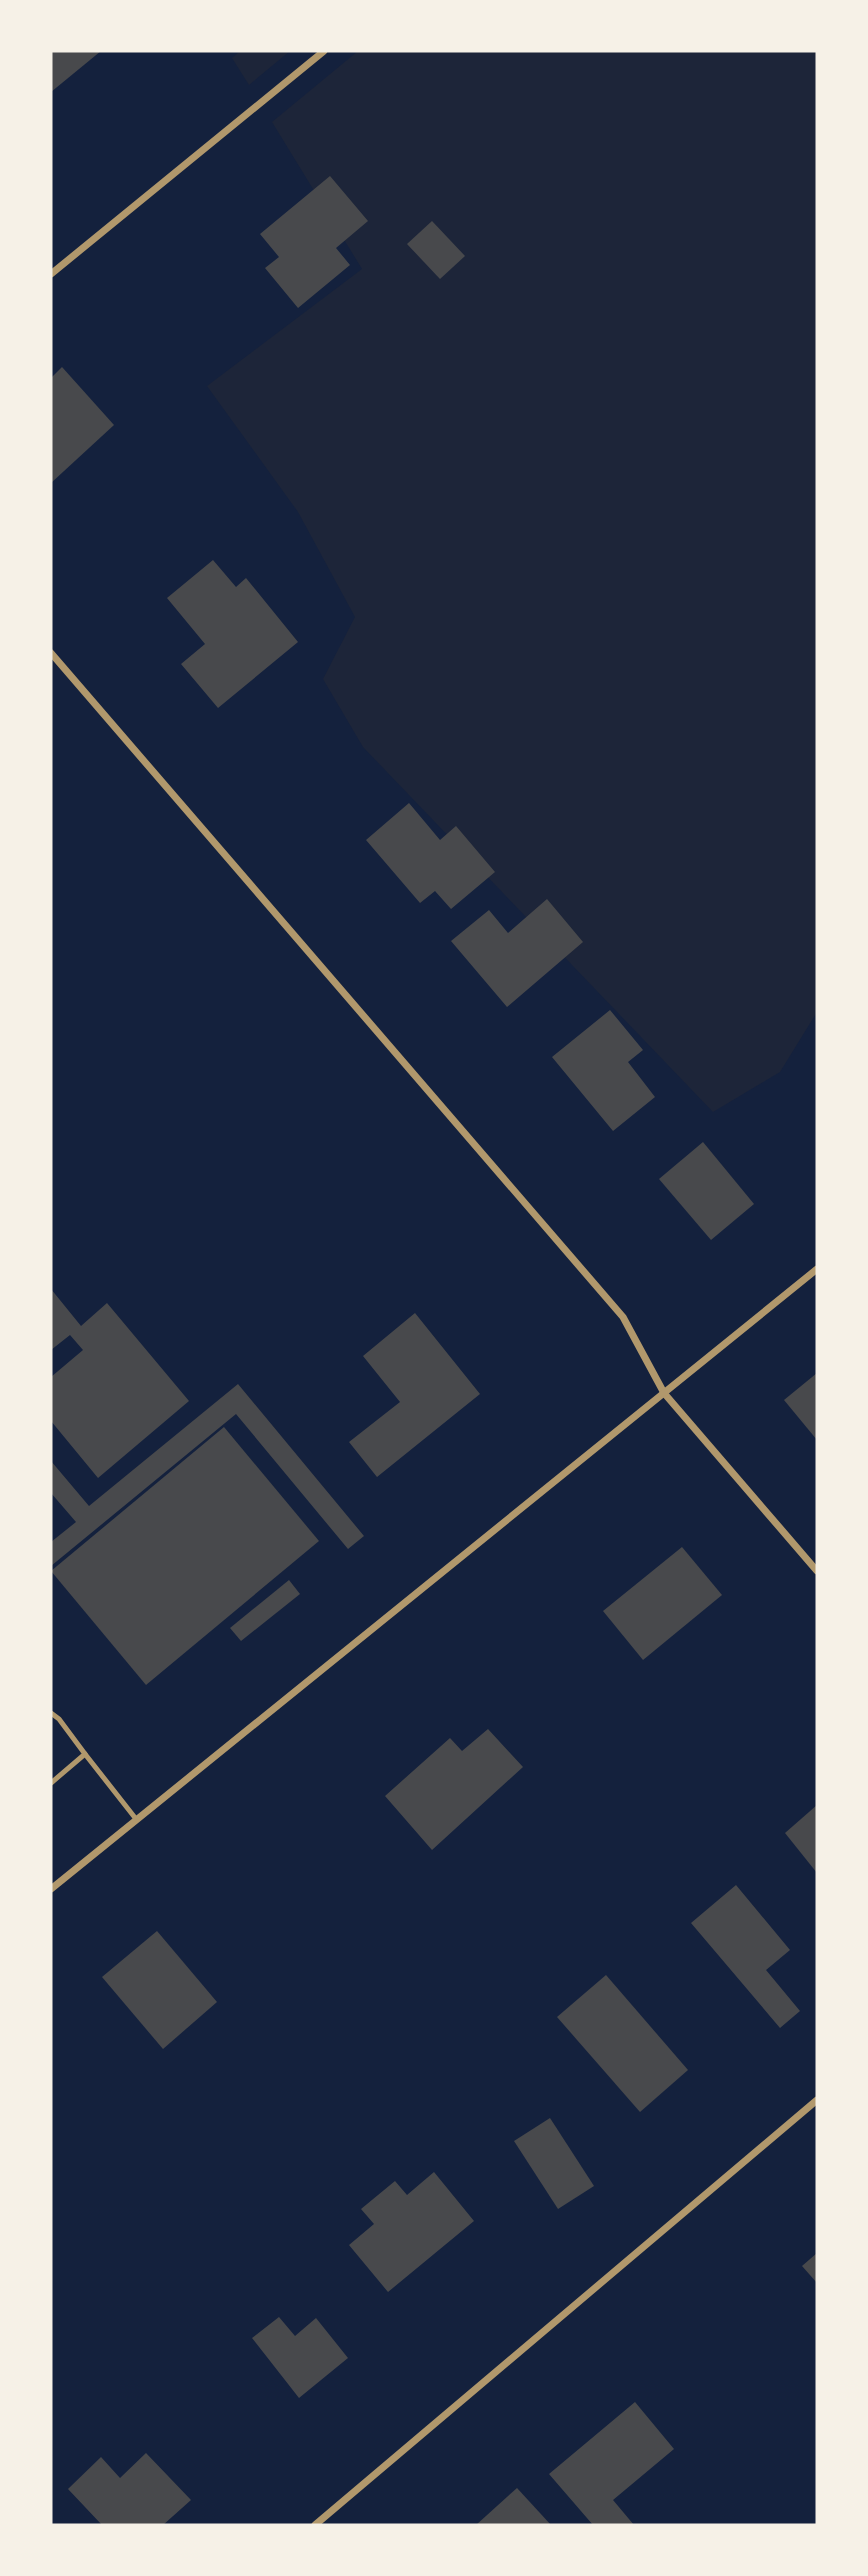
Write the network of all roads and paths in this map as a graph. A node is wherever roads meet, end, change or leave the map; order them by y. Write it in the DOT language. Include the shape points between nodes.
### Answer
graph roads {
  1 [pos="324,51"];
  2 [pos="51,274"];
  3 [pos="51,653"];
  4 [pos="817,1269"];
  5 [pos="664,1393"];
  6 [pos="817,1571"];
  7 [pos="51,1713"];
  8 [pos="85,1754"];
  9 [pos="51,1783"];
  10 [pos="136,1819"];
  11 [pos="51,1889"];
  12 [pos="817,2100"];
  13 [pos="315,2525"];
  1 -- 2 [label="street"];
  3 -- 5 [label="street" via="623,1317"];
  4 -- 5 [label="street"];
  5 -- 6 [label="street"];
  5 -- 10 [label="street"];
  7 -- 8 [label="lane"];
  8 -- 9 [label="lane"];
  8 -- 10 [label="lane"];
  10 -- 11 [label="street"];
  12 -- 13 [label="street"];
}
